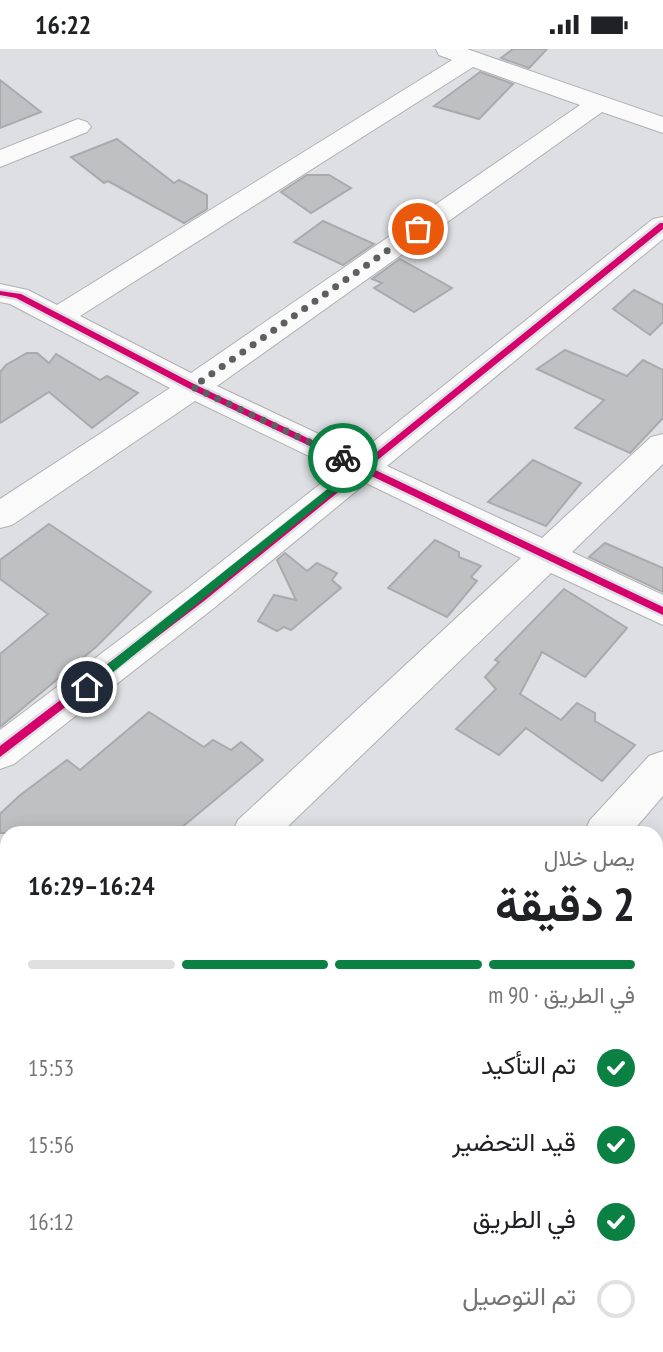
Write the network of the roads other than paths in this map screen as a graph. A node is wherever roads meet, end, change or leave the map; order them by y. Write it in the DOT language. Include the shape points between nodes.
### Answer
graph roads {
  1 [pos="445,49"];
  2 [pos="471,58"];
  3 [pos="599,103"];
  4 [pos="663,125"];
  5 [pos="78,127"];
  6 [pos="0,159"];
  7 [pos="663,225"];
  8 [pos="0,293"];
  9 [pos="60,316"];
  10 [pos="193,387"];
  11 [pos="663,445"];
  12 [pos="361,467"];
  13 [pos="0,516"];
  14 [pos="549,555"];
  15 [pos="663,611"];
  16 [pos="0,752"];
  17 [pos="663,768"];
  18 [pos="260,826"];
  19 [pos="611,826"];
  1 -- 2 [label="street"];
  2 -- 3 [label="street"];
  2 -- 9 [label="street"];
  3 -- 4 [label="street"];
  3 -- 10 [label="street"];
  5 -- 6 [label="street"];
  7 -- 12 [label="street"];
  8 -- 9 [label="street" via="18,296"];
  9 -- 10 [label="street"];
  10 -- 12 [label="street"];
  10 -- 13 [label="street"];
  11 -- 14 [label="street"];
  12 -- 14 [label="street"];
  12 -- 16 [label="street" via="201,598"];
  14 -- 15 [label="street"];
  14 -- 18 [label="street"];
  17 -- 19 [label="street"];
}
